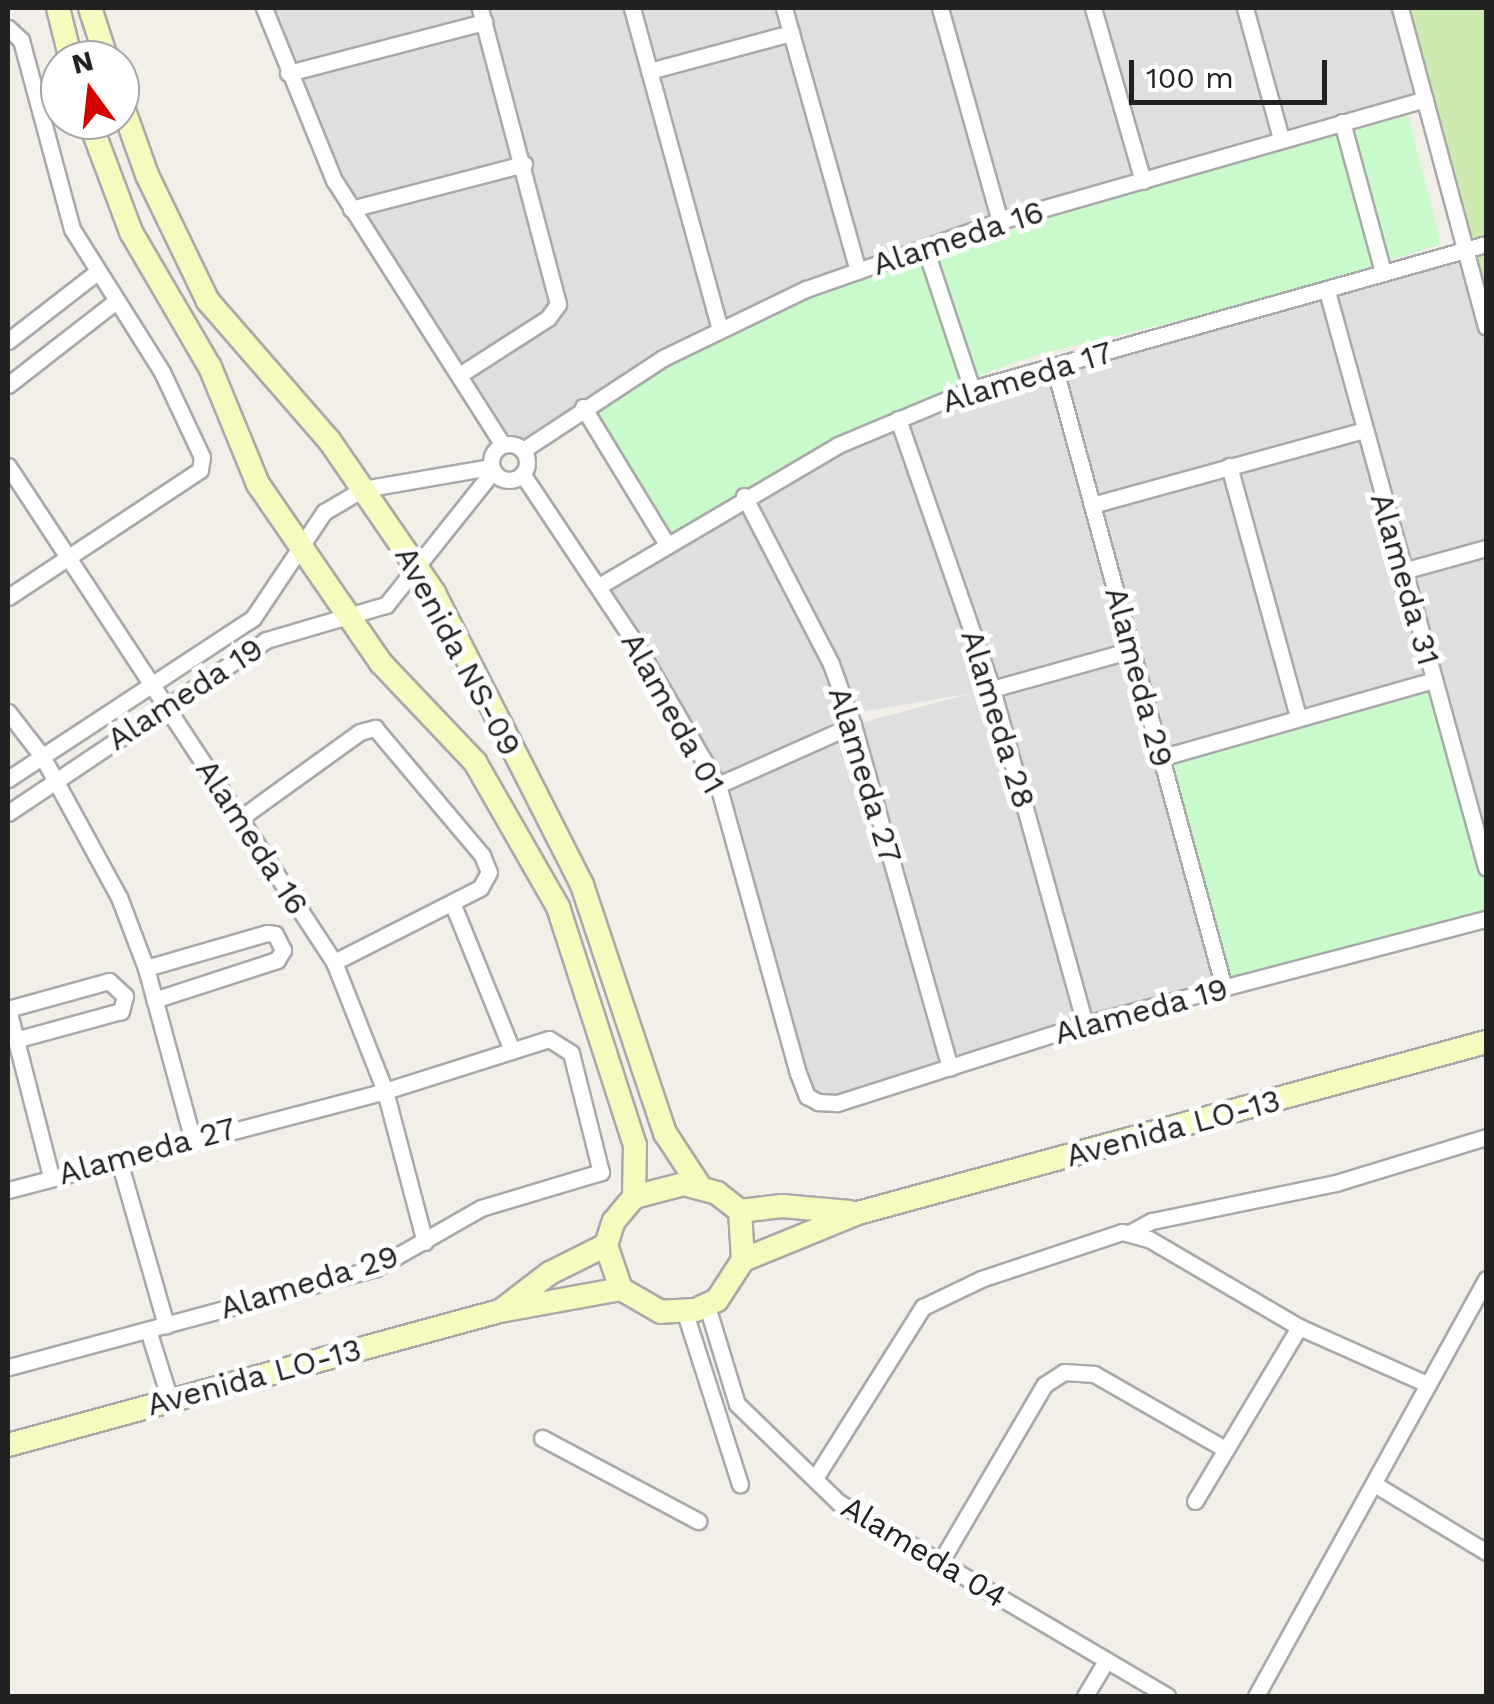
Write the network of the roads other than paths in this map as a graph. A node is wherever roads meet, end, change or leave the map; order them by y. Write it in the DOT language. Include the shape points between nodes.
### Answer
graph roads {
  1 [pos="58,8"];
  2 [pos="90,8"];
  3 [pos="264,8"];
  4 [pos="632,8"];
  5 [pos="784,8"];
  6 [pos="940,8"];
  7 [pos="1093,8"];
  8 [pos="1245,8"];
  9 [pos="1400,8"];
  10 [pos="482,14"];
  11 [pos="8,28"];
  12 [pos="791,33"];
  13 [pos="66,40"];
  14 [pos="100,40"];
  15 [pos="650,71"];
  16 [pos="288,73"];
  17 [pos="1425,99"];
  18 [pos="1342,122"];
  19 [pos="1281,139"];
  20 [pos="96,140"];
  21 [pos="135,140"];
  22 [pos="524,164"];
  23 [pos="1142,182"];
  24 [pos="351,209"];
  25 [pos="1000,221"];
  26 [pos="1486,244"];
  27 [pos="925,248"];
  28 [pos="1466,250"];
  29 [pos="858,271"];
  30 [pos="97,272"];
  31 [pos="1383,272"];
  32 [pos="1327,291"];
  33 [pos="116,302"];
  34 [pos="718,327"];
  35 [pos="1486,327"];
  36 [pos="8,341"];
  37 [pos="1054,366"];
  38 [pos="462,374"];
  39 [pos="8,385"];
  40 [pos="972,390"];
  41 [pos="583,406"];
  42 [pos="898,419"];
  43 [pos="1364,430"];
  44 [pos="502,445"];
  45 [pos="523,450"];
  46 [pos="8,466"];
  47 [pos="1228,466"];
  48 [pos="492,469"];
  49 [pos="522,476"];
  50 [pos="363,489"];
  51 [pos="744,496"];
  52 [pos="1092,505"];
  53 [pos="666,542"];
  54 [pos="300,548"];
  55 [pos="1486,548"];
  56 [pos="65,558"];
  57 [pos="418,564"];
  58 [pos="1403,571"];
  59 [pos="599,586"];
  60 [pos="8,597"];
  61 [pos="353,616"];
  62 [pos="1132,650"];
  63 [pos="1434,680"];
  64 [pos="150,684"];
  65 [pos="992,689"];
  66 [pos="164,705"];
  67 [pos="8,712"];
  68 [pos="1298,717"];
  69 [pos="853,725"];
  70 [pos="42,756"];
  71 [pos="1160,758"];
  72 [pos="8,779"];
  73 [pos="55,779"];
  74 [pos="718,785"];
  75 [pos="8,813"];
  76 [pos="242,817"];
  77 [pos="1486,867"];
  78 [pos="453,905"];
  79 [pos="1486,920"];
  80 [pos="334,962"];
  81 [pos="146,968"];
  82 [pos="1224,988"];
  83 [pos="154,1000"];
  84 [pos="8,1009"];
  85 [pos="1085,1024"];
  86 [pos="15,1040"];
  87 [pos="1486,1042"];
  88 [pos="512,1050"];
  89 [pos="950,1068"];
  90 [pos="804,1090"];
  91 [pos="386,1091"];
  92 [pos="192,1136"];
  93 [pos="1486,1138"];
  94 [pos="120,1161"];
  95 [pos="602,1172"];
  96 [pos="51,1176"];
  97 [pos="701,1188"];
  98 [pos="8,1190"];
  99 [pos="634,1197"];
  100 [pos="740,1212"];
  101 [pos="858,1213"];
  102 [pos="1132,1232"];
  103 [pos="425,1242"];
  104 [pos="606,1245"];
  105 [pos="743,1260"];
  106 [pos="1486,1280"];
  107 [pos="621,1288"];
  108 [pos="696,1309"];
  109 [pos="500,1311"];
  110 [pos="166,1325"];
  111 [pos="1299,1327"];
  112 [pos="150,1333"];
  113 [pos="8,1367"];
  114 [pos="1427,1384"];
  115 [pos="170,1400"];
  116 [pos="737,1404"];
  117 [pos="714,1410"];
  118 [pos="542,1438"];
  119 [pos="8,1445"];
  120 [pos="1225,1449"];
  121 [pos="817,1475"];
  122 [pos="740,1484"];
  123 [pos="1376,1485"];
  124 [pos="1196,1501"];
  125 [pos="698,1521"];
  126 [pos="1486,1552"];
  127 [pos="938,1566"];
  128 [pos="1106,1661"];
  129 [pos="1086,1696"];
  130 [pos="1167,1696"];
  131 [pos="1256,1696"];
  1 -- 13 [label="street"];
  2 -- 14 [label="street"];
  3 -- 16 [label="street"];
  4 -- 15 [label="street"];
  5 -- 12 [label="street"];
  6 -- 25 [label="street"];
  7 -- 23 [label="street"];
  8 -- 19 [label="street"];
  9 -- 17 [label="street"];
  10 -- 16 [label="street"];
  10 -- 22 [label="street"];
  11 -- 30 [label="street" via="24,51 63,206"];
  12 -- 15 [label="street"];
  12 -- 29 [label="street"];
  15 -- 34 [label="street"];
  16 -- 24 [label="street"];
  17 -- 18 [label="street, Alameda 16"];
  17 -- 28 [label="street"];
  18 -- 19 [label="street, Alameda 16"];
  18 -- 31 [label="street"];
  19 -- 23 [label="street, Alameda 16"];
  20 -- 54 [label="street, Avenida NS-09" via="131,232 210,367 248,467"];
  21 -- 50 [label="street, Avenida NS-09" via="208,300"];
  22 -- 24 [label="street"];
  22 -- 38 [label="street" via="558,304 548,318"];
  23 -- 25 [label="street, Alameda 16"];
  24 -- 38 [label="street"];
  25 -- 27 [label="street, Alameda 16"];
  26 -- 28 [label="street, Alameda 17"];
  27 -- 29 [label="street, Alameda 16"];
  27 -- 40 [label="street"];
  28 -- 31 [label="street, Alameda 17"];
  28 -- 35 [label="street"];
  29 -- 34 [label="street, Alameda 16"];
  30 -- 33 [label="street"];
  30 -- 36 [label="street"];
  31 -- 32 [label="street, Alameda 17"];
  32 -- 37 [label="street, Alameda 17"];
  32 -- 43 [label="street, Alameda 31"];
  33 -- 39 [label="street"];
  33 -- 56 [label="street" via="196,440 200,470"];
  34 -- 41 [label="street, Alameda 16"];
  37 -- 40 [label="street, Alameda 17"];
  37 -- 52 [label="street, Alameda 29"];
  38 -- 44 [label="street"];
  40 -- 42 [label="street, Alameda 17"];
  41 -- 45 [label="street, Alameda 16"];
  41 -- 53 [label="street"];
  42 -- 51 [label="street, Alameda 17"];
  42 -- 65 [label="street, Alameda 28"];
  43 -- 47 [label="street"];
  43 -- 58 [label="street, Alameda 31"];
  44 -- 45 [label="street"];
  44 -- 48 [label="street"];
  45 -- 49 [label="street"];
  46 -- 56 [label="street, Alameda 16"];
  47 -- 52 [label="street"];
  47 -- 68 [label="street"];
  48 -- 49 [label="street" via="506,481"];
  48 -- 50 [label="street, Alameda 19"];
  48 -- 57 [label="street, Alameda 19"];
  49 -- 59 [label="street, Alameda 01"];
  50 -- 54 [label="street, Alameda 19" via="324,512"];
  50 -- 57 [label="street, Avenida NS-09"];
  51 -- 53 [label="street, Alameda 17"];
  51 -- 69 [label="street, Alameda 27" via="823,648"];
  52 -- 62 [label="street, Alameda 29"];
  53 -- 59 [label="street, Alameda 17"];
  54 -- 61 [label="street, Avenida NS-09"];
  54 -- 64 [label="street, Alameda 19" via="253,618"];
  55 -- 58 [label="street"];
  56 -- 60 [label="street"];
  56 -- 64 [label="street, Alameda 16"];
  57 -- 61 [label="street, Alameda 19" via="386,605"];
  57 -- 97 [label="street, Avenida NS-09" via="582,885 666,1133"];
  58 -- 63 [label="street, Alameda 31"];
  59 -- 74 [label="street, Alameda 01"];
  61 -- 66 [label="street, Alameda 19" via="266,640"];
  61 -- 99 [label="street, Avenida NS-09" via="382,663 492,786 558,907 635,1145"];
  62 -- 65 [label="street"];
  62 -- 71 [label="street, Alameda 29"];
  63 -- 68 [label="street"];
  63 -- 77 [label="street, Alameda 31"];
  64 -- 66 [label="street, Alameda 16"];
  64 -- 70 [label="street, Alameda 19"];
  65 -- 85 [label="street, Alameda 28"];
  66 -- 73 [label="street, Alameda 19"];
  66 -- 76 [label="street, Alameda 16"];
  67 -- 70 [label="street"];
  68 -- 71 [label="street"];
  69 -- 74 [label="street"];
  69 -- 89 [label="street, Alameda 27"];
  70 -- 72 [label="street, Alameda 19"];
  70 -- 73 [label="street"];
  71 -- 82 [label="street, Alameda 29"];
  73 -- 75 [label="street, Alameda 19"];
  73 -- 81 [label="street" via="118,897"];
  74 -- 90 [label="street, Alameda 01"];
  76 -- 78 [label="street" via="360,732 375,728 482,856 489,872 480,888"];
  76 -- 80 [label="street, Alameda 16"];
  78 -- 80 [label="street"];
  78 -- 88 [label="street"];
  79 -- 82 [label="street, Alameda 19"];
  80 -- 91 [label="street, Alameda 16"];
  81 -- 83 [label="street"];
  81 -- 83 [label="street" via="267,933 276,934 282,950 277,960"];
  82 -- 85 [label="street, Alameda 19"];
  83 -- 92 [label="street"];
  84 -- 86 [label="street"];
  84 -- 86 [label="street" via="110,981 125,996 121,1011"];
  85 -- 89 [label="street, Alameda 19"];
  86 -- 96 [label="street"];
  87 -- 101 [label="street, Avenida LO-13"];
  88 -- 91 [label="street, Alameda 27"];
  88 -- 95 [label="street, Alameda 27" via="549,1040 571,1053"];
  89 -- 90 [label="street, Alameda 19" via="837,1103 818,1102"];
  91 -- 92 [label="street, Alameda 27"];
  91 -- 103 [label="street, Alameda 16"];
  92 -- 94 [label="street, Alameda 27"];
  93 -- 102 [label="street" via="1336,1182 1152,1221"];
  94 -- 96 [label="street, Alameda 27"];
  94 -- 110 [label="street"];
  95 -- 103 [label="street, Alameda 29" via="481,1208"];
  96 -- 98 [label="street, Alameda 27"];
  97 -- 99 [label="street" via="684,1184"];
  97 -- 100 [label="street"];
  99 -- 104 [label="street" via="614,1221"];
  100 -- 101 [label="street, Avenida LO-13" via="782,1206"];
  100 -- 105 [label="street"];
  101 -- 105 [label="street, Avenida LO-13"];
  102 -- 111 [label="street"];
  102 -- 121 [label="street" via="1098,1237 923,1307"];
  103 -- 110 [label="street, Alameda 29" via="376,1268"];
  104 -- 107 [label="street"];
  104 -- 109 [label="street, Avenida LO-13" via="550,1273"];
  105 -- 108 [label="street" via="733,1283"];
  106 -- 114 [label="street"];
  107 -- 108 [label="street" via="650,1309"];
  107 -- 109 [label="street, Avenida LO-13"];
  108 -- 116 [label="street"];
  108 -- 117 [label="street"];
  109 -- 115 [label="street, Avenida LO-13"];
  110 -- 112 [label="street, Alameda 29"];
  111 -- 114 [label="street"];
  111 -- 120 [label="street"];
  112 -- 113 [label="street, Alameda 29"];
  112 -- 115 [label="street"];
  114 -- 123 [label="street"];
  115 -- 119 [label="street, Avenida LO-13"];
  116 -- 117 [label="street"];
  116 -- 121 [label="street, Alameda 04"];
  117 -- 122 [label="street"];
  118 -- 125 [label="street"];
  120 -- 124 [label="street"];
  120 -- 127 [label="street" via="1094,1374 1064,1372 1044,1385"];
  121 -- 127 [label="street, Alameda 04" via="838,1502"];
  123 -- 126 [label="street"];
  123 -- 131 [label="street"];
  127 -- 128 [label="street, Alameda 04"];
  128 -- 129 [label="street"];
  128 -- 130 [label="street, Alameda 04"];
}
